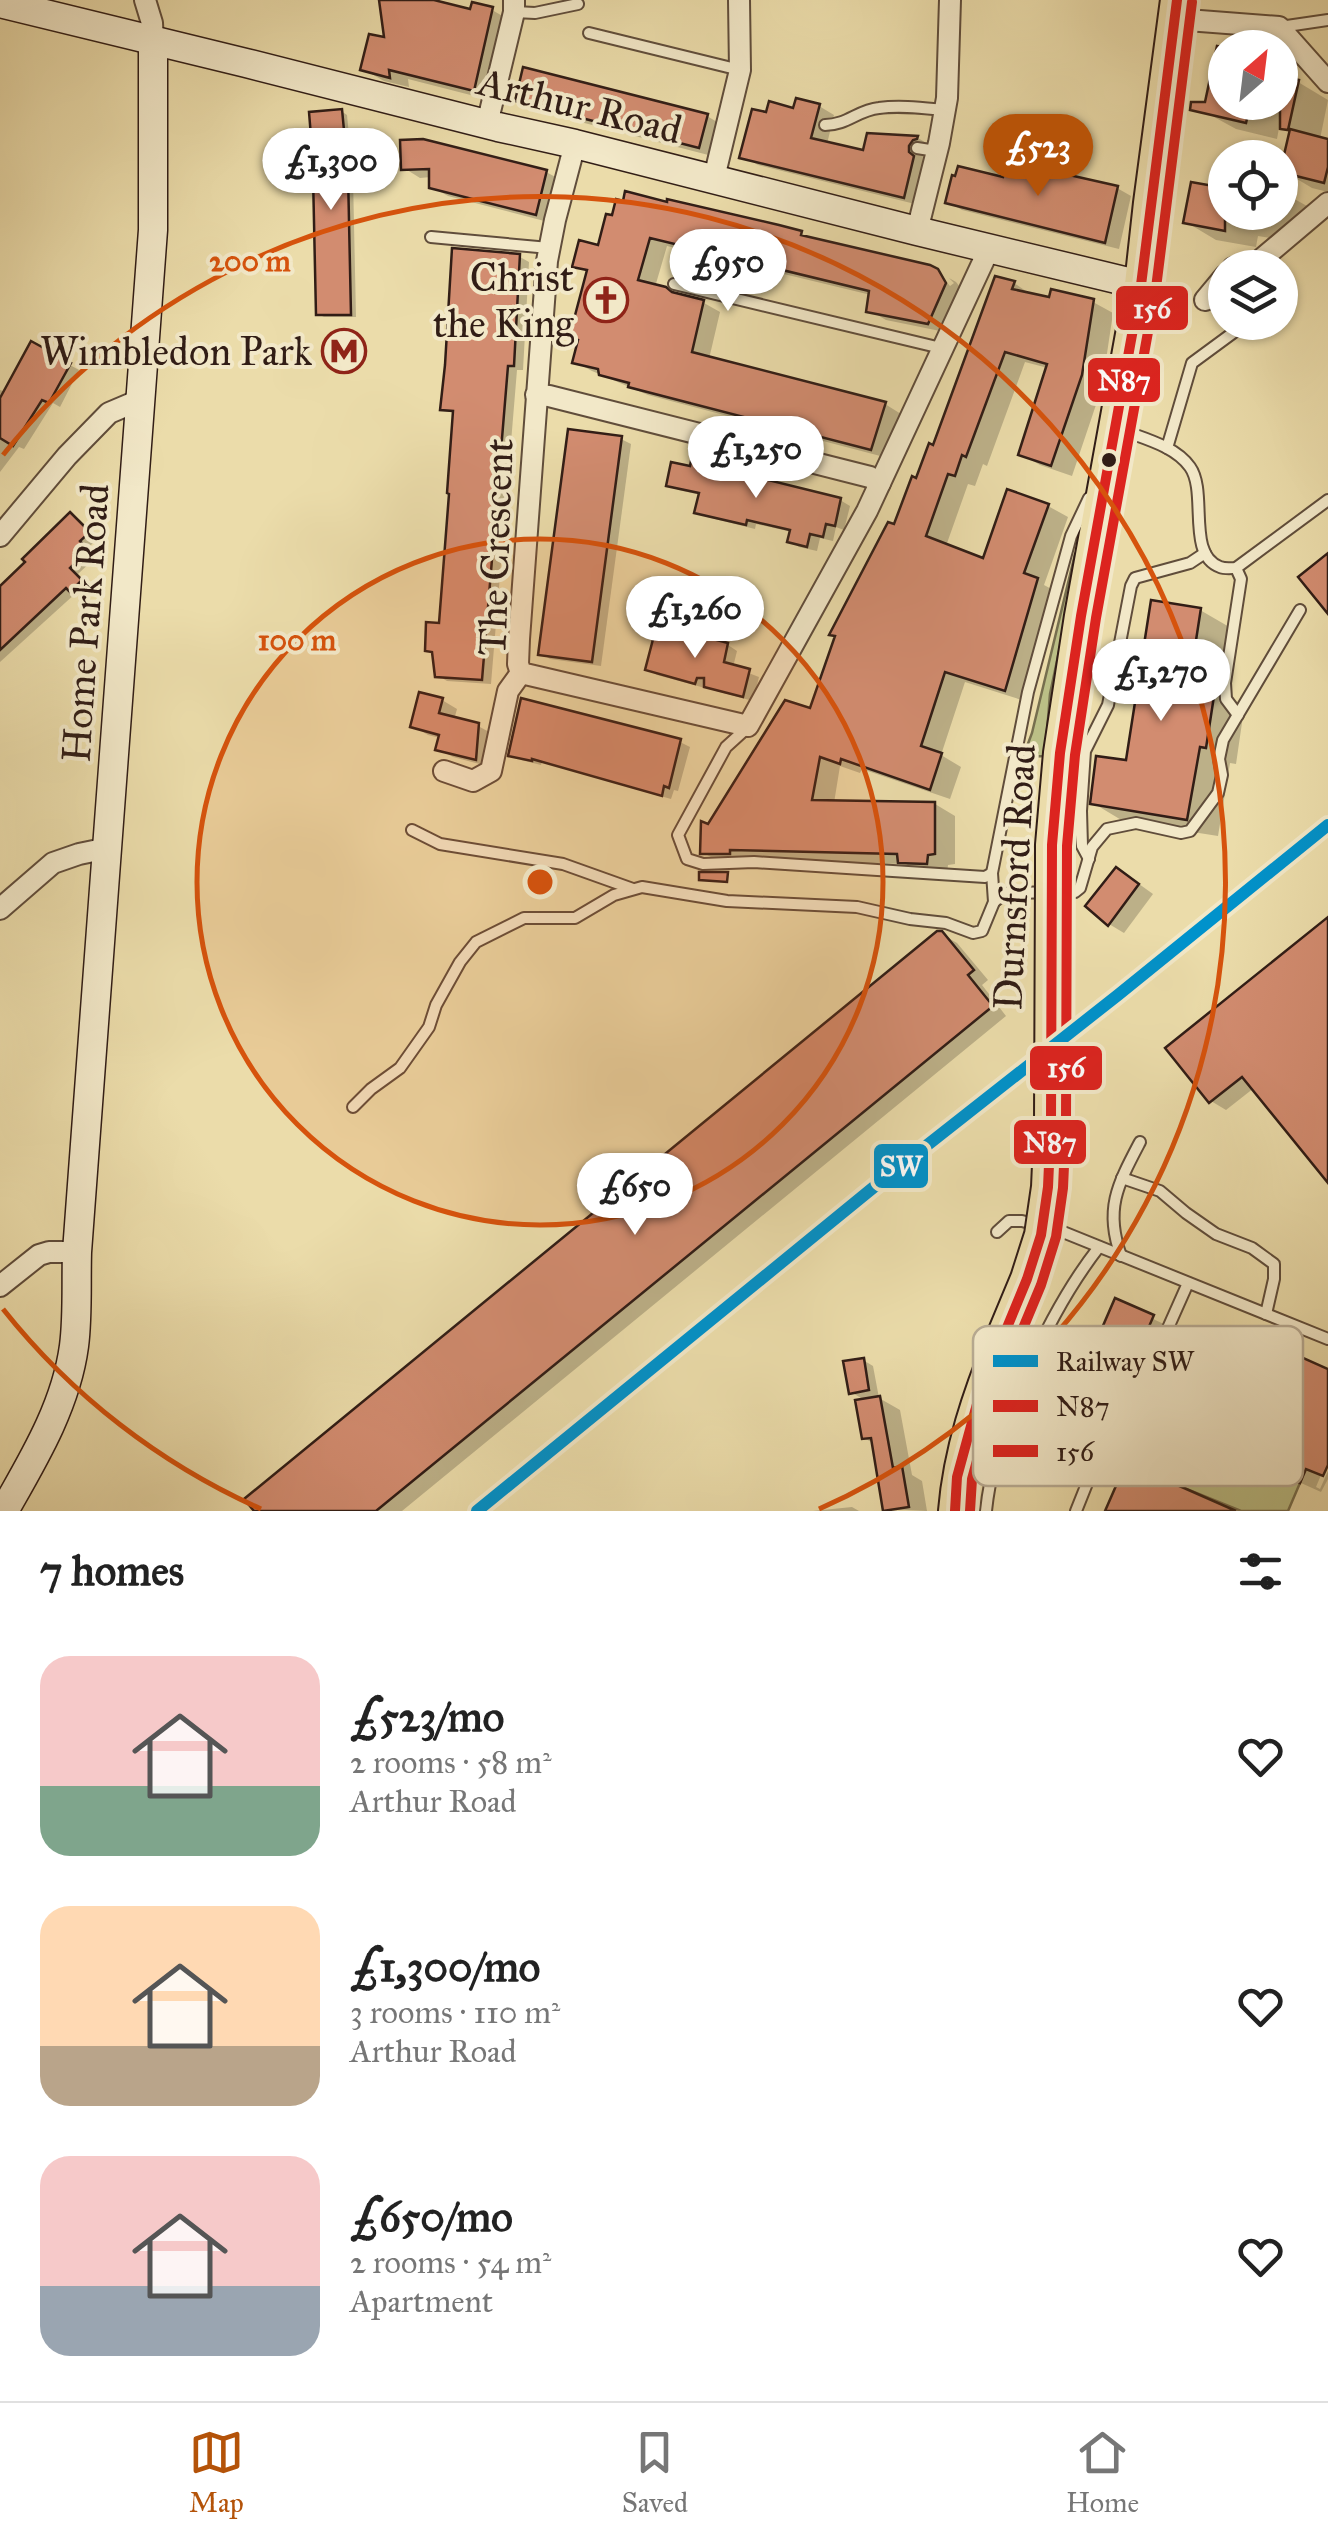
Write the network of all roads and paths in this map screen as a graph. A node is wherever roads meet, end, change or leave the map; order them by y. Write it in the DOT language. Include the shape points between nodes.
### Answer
graph roads {
  1 [pos="146,0"];
  2 [pos="739,0"];
  3 [pos="950,0"];
  4 [pos="0,3"];
  5 [pos="578,4"];
  6 [pos="514,6"];
  7 [pos="1176,10"];
  8 [pos="1328,20"];
  9 [pos="1279,27"];
  10 [pos="589,33"];
  11 [pos="153,41"];
  12 [pos="740,70"];
  13 [pos="1328,82"];
  14 [pos="945,110"];
  15 [pos="487,124"];
  16 [pos="825,125"];
  17 [pos="575,144"];
  18 [pos="714,178"];
  19 [pos="1328,203"];
  20 [pos="916,231"];
  21 [pos="430,237"];
  22 [pos="548,248"];
  23 [pos="989,249"];
  24 [pos="1272,250"];
  25 [pos="674,284"];
  26 [pos="1142,284"];
  27 [pos="1208,296"];
  28 [pos="1205,300"];
  29 [pos="1224,340"];
  30 [pos="941,348"];
  31 [pos="536,395"];
  32 [pos="142,399"];
  33 [pos="1112,442"];
  34 [pos="1167,448"];
  35 [pos="880,483"];
  36 [pos="1328,500"];
  37 [pos="0,536"];
  38 [pos="1206,553"];
  39 [pos="1236,568"];
  40 [pos="1300,610"];
  41 [pos="522,674"];
  42 [pos="1238,716"];
  43 [pos="748,726"];
  44 [pos="444,771"];
  45 [pos="412,830"];
  46 [pos="108,848"];
  47 [pos="1090,859"];
  48 [pos="992,873"];
  49 [pos="634,889"];
  50 [pos="994,902"];
  51 [pos="0,910"];
  52 [pos="353,1108"];
  53 [pos="1140,1142"];
  54 [pos="1122,1178"];
  55 [pos="997,1232"];
  56 [pos="1100,1247"];
  57 [pos="78,1252"];
  58 [pos="1121,1256"];
  59 [pos="1188,1283"];
  60 [pos="0,1286"];
  61 [pos="1266,1314"];
  62 [pos="1008,1326"];
  63 [pos="1050,1326"];
  64 [pos="1169,1326"];
  65 [pos="1295,1326"];
  66 [pos="1303,1330"];
  67 [pos="1328,1340"];
  68 [pos="973,1419"];
  69 [pos="989,1486"];
  70 [pos="1086,1486"];
  71 [pos="4,1511"];
  72 [pos="955,1511"];
  73 [pos="986,1511"];
  74 [pos="1076,1511"];
  1 -- 11 [label="street, Home Park Road"];
  2 -- 12 [label="street"];
  3 -- 14 [label="street"];
  4 -- 11 [label="street, Arthur Road"];
  5 -- 6 [label="lane" via="535,13"];
  6 -- 15 [label="street"];
  7 -- 9 [label="street"];
  7 -- 26 [label="main road, Durnsford Road"];
  8 -- 9 [label="lane"];
  9 -- 13 [label="street"];
  10 -- 12 [label="lane"];
  11 -- 15 [label="street, Arthur Road"];
  11 -- 32 [label="street, Home Park Road" via="153,230"];
  12 -- 18 [label="street"];
  14 -- 16 [label="lane" via="876,108"];
  14 -- 20 [label="street" via="927,150"];
  15 -- 17 [label="street, Arthur Road"];
  17 -- 18 [label="street, Arthur Road"];
  17 -- 22 [label="street, The Crescent"];
  18 -- 20 [label="street, Arthur Road"];
  19 -- 24 [label="street"];
  20 -- 23 [label="street, Arthur Road"];
  21 -- 22 [label="lane"];
  22 -- 31 [label="street, The Crescent"];
  23 -- 26 [label="street, Arthur Road"];
  23 -- 30 [label="street"];
  25 -- 30 [label="lane"];
  26 -- 33 [label="main road, Durnsford Road"];
  27 -- 28 [label="street"];
  29 -- 34 [label="lane" via="1192,364"];
  30 -- 35 [label="street"];
  31 -- 35 [label="street"];
  31 -- 41 [label="street, The Crescent"];
  32 -- 37 [label="street" via="109,413"];
  32 -- 46 [label="street, Home Park Road"];
  33 -- 34 [label="lane"];
  33 -- 48 [label="lane" via="1071,536 1028,692"];
  33 -- 62 [label="main road, Durnsford Road, bridge" via="1060,753 1052,845 1048,1187 1028,1279"];
  34 -- 38 [label="lane" via="1193,470"];
  35 -- 43 [label="street"];
  36 -- 39 [label="lane"];
  38 -- 39 [label="lane" via="1220,567"];
  38 -- 47 [label="lane" via="1136,578 1131,586 1108,706 1085,751 1082,846"];
  39 -- 42 [label="lane" via="1241,579 1225,683"];
  40 -- 42 [label="lane"];
  41 -- 43 [label="street, The Crescent"];
  41 -- 44 [label="street" via="508,691 491,771 474,781"];
  42 -- 47 [label="lane" via="1223,740 1218,792 1190,831 1136,823 1107,829"];
  43 -- 48 [label="lane" via="726,747 678,835 687,859"];
  45 -- 49 [label="lane" via="440,844 563,864"];
  46 -- 51 [label="street" via="53,864"];
  46 -- 57 [label="street, Home Park Road"];
  47 -- 50 [label="lane" via="1075,892 1005,893"];
  48 -- 50 [label="lane"];
  49 -- 50 [label="lane" via="727,902 858,908 946,922 973,934 982,931"];
  49 -- 52 [label="lane" via="575,918 524,918 476,942 400,1068"];
  53 -- 54 [label="lane"];
  54 -- 58 [label="lane" via="1112,1210"];
  54 -- 61 [label="lane" via="1160,1191 1216,1234 1274,1264"];
  55 -- 56 [label="lane" via="1022,1221"];
  56 -- 58 [label="lane"];
  56 -- 63 [label="lane"];
  57 -- 60 [label="street" via="39,1255"];
  57 -- 71 [label="street, Home Park Road" via="74,1346 63,1394"];
  58 -- 59 [label="lane"];
  59 -- 61 [label="lane"];
  59 -- 64 [label="lane"];
  61 -- 65 [label="lane"];
  66 -- 67 [label="lane"];
  68 -- 72 [label="main road, Durnsford Road, bridge"];
  69 -- 73 [label="lane"];
  70 -- 74 [label="lane"];
}
